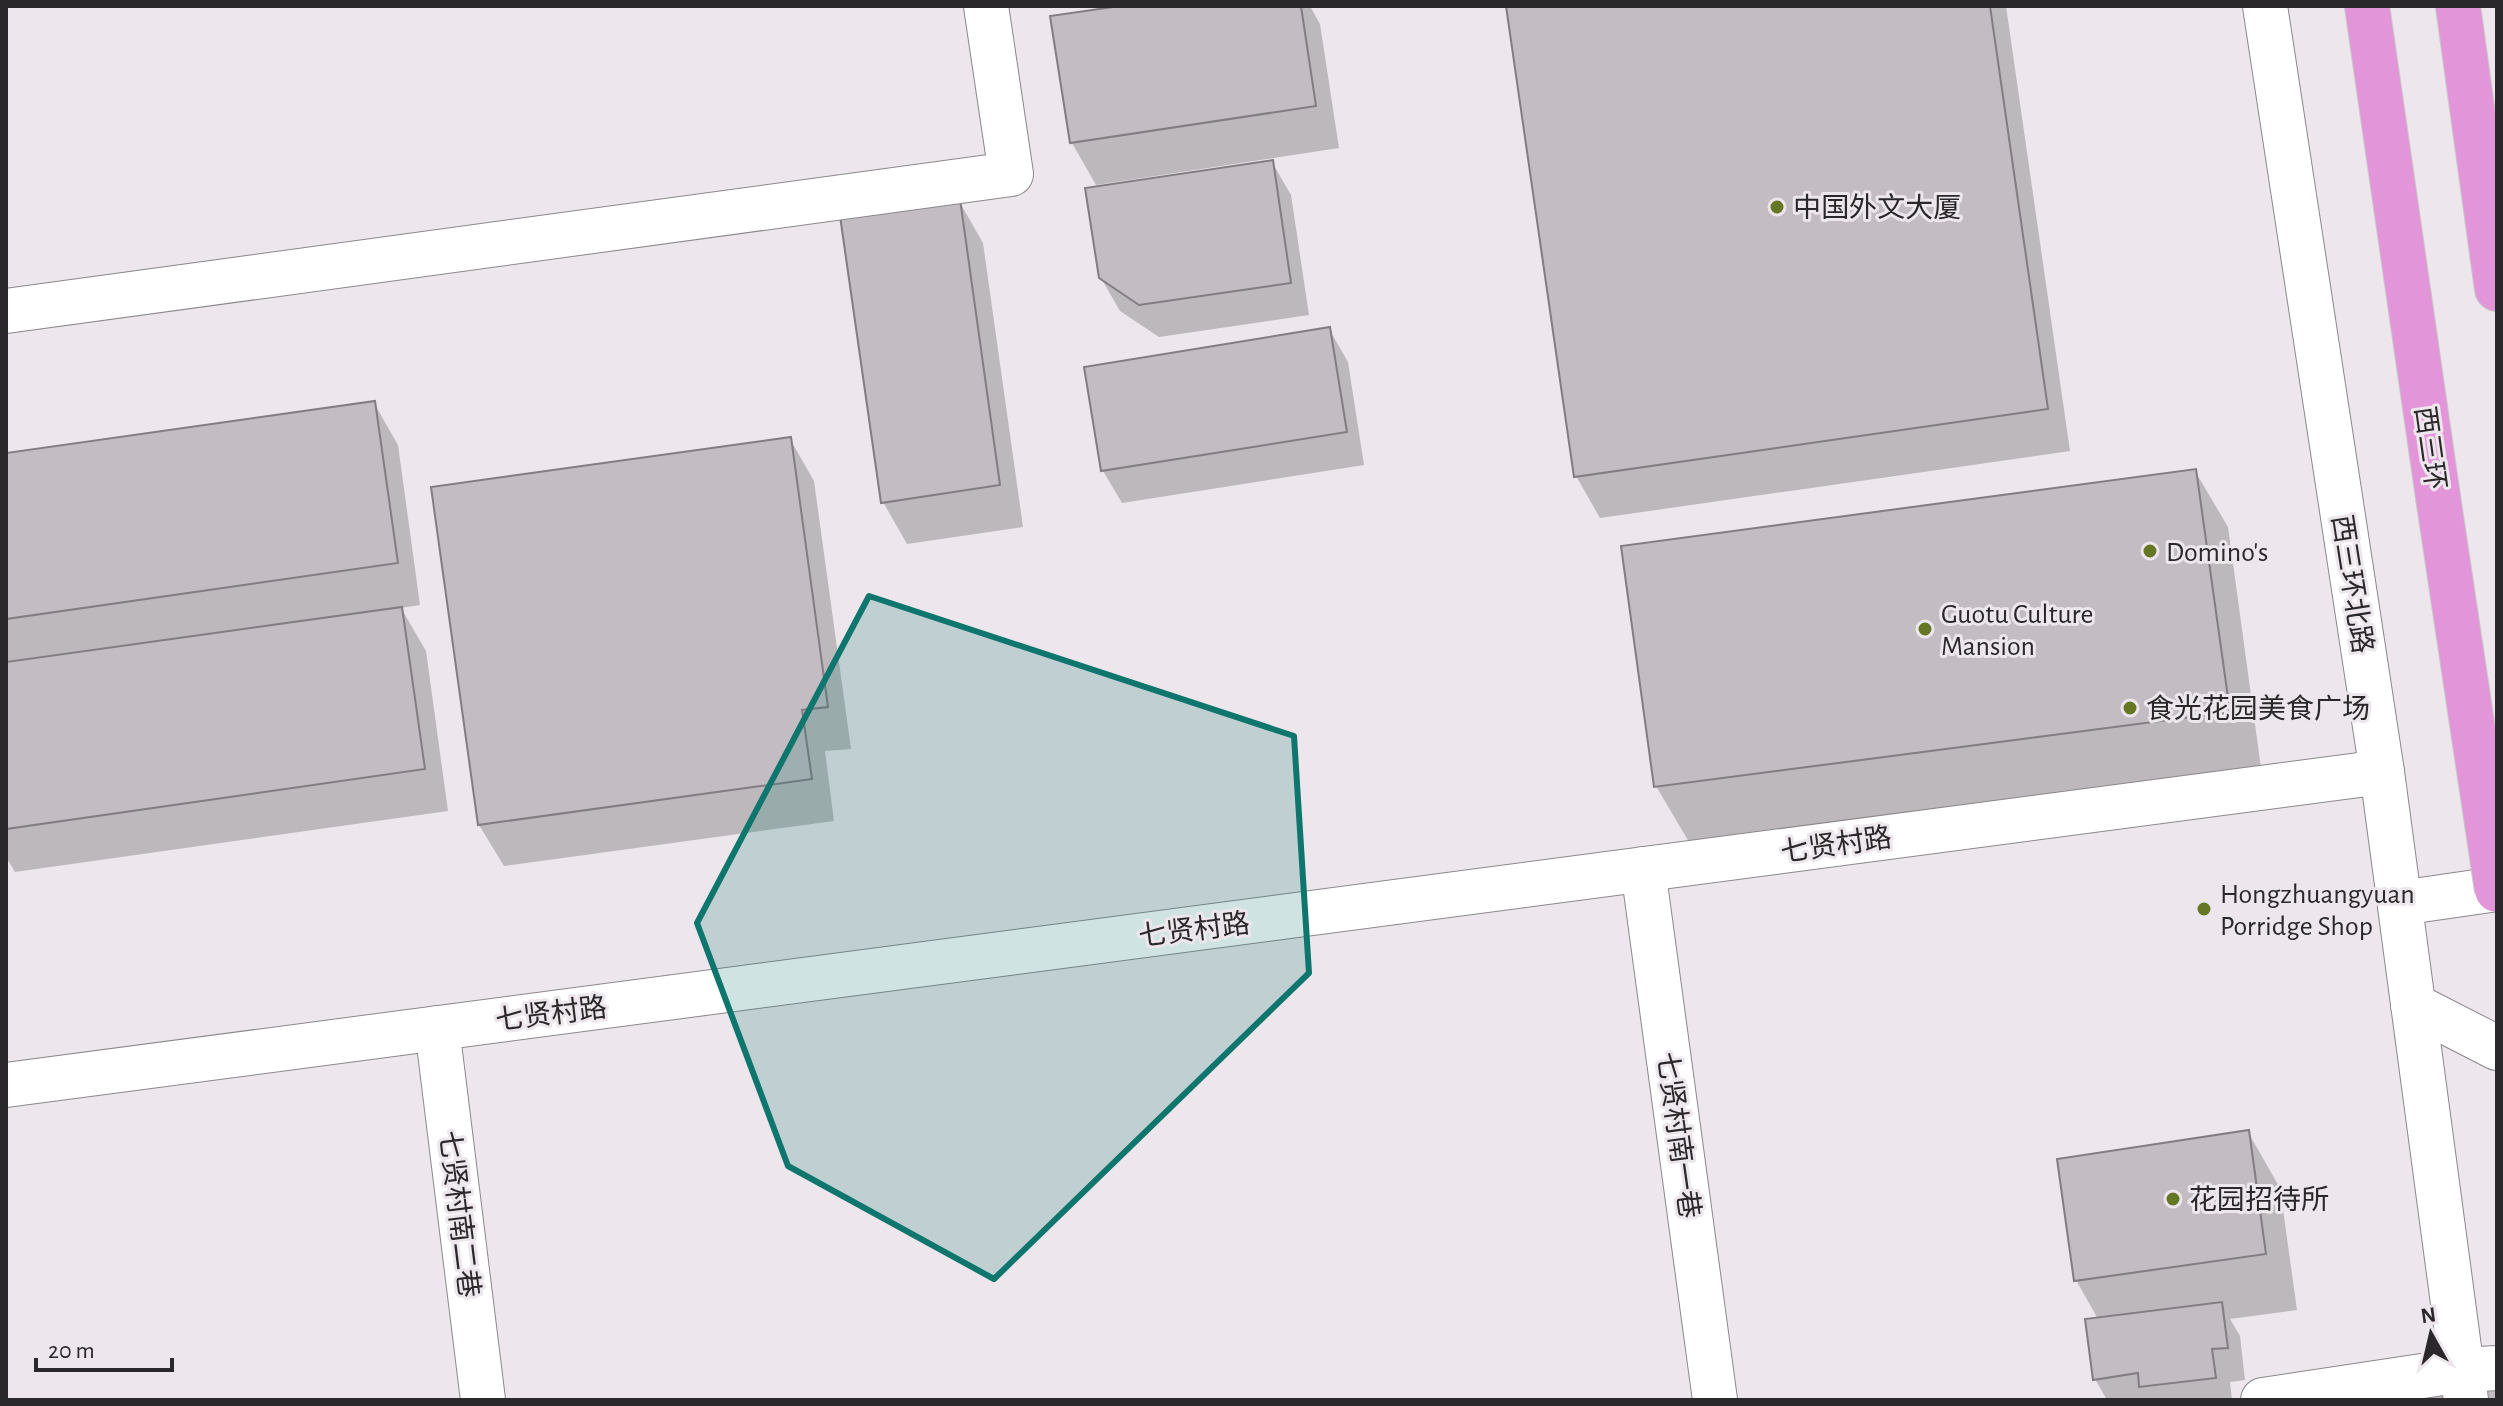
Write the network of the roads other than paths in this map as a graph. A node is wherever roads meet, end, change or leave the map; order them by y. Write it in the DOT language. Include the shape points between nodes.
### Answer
graph roads {
  1 [pos="986,6"];
  2 [pos="2265,6"];
  3 [pos="2367,6"];
  4 [pos="2458,6"];
  5 [pos="2497,289"];
  6 [pos="6,311"];
  7 [pos="2382,772"];
  8 [pos="1643,869"];
  9 [pos="2497,889"];
  10 [pos="2400,903"];
  11 [pos="2413,1005"];
  12 [pos="437,1028"];
  13 [pos="2497,1048"];
  14 [pos="6,1085"];
  15 [pos="2475,1380"];
  16 [pos="483,1400"];
  17 [pos="1715,1400"];
  18 [pos="2263,1400"];
  1 -- 6 [label="street" via="1011,174"];
  2 -- 7 [label="street, 西三环北路"];
  3 -- 9 [label="highway, 西三环, bridge"];
  4 -- 5 [label="highway"];
  7 -- 8 [label="street, 七贤村路"];
  7 -- 10 [label="street, 西三环北路"];
  8 -- 12 [label="street, 七贤村路"];
  8 -- 17 [label="street, 七贤村南一巷"];
  9 -- 10 [label="street"];
  10 -- 11 [label="street, 西三环北路"];
  11 -- 13 [label="street"];
  11 -- 15 [label="street, 西三环北路"];
  12 -- 14 [label="street, 七贤村路"];
  12 -- 16 [label="street, 七贤村南二巷"];
  15 -- 18 [label="street"];
}
